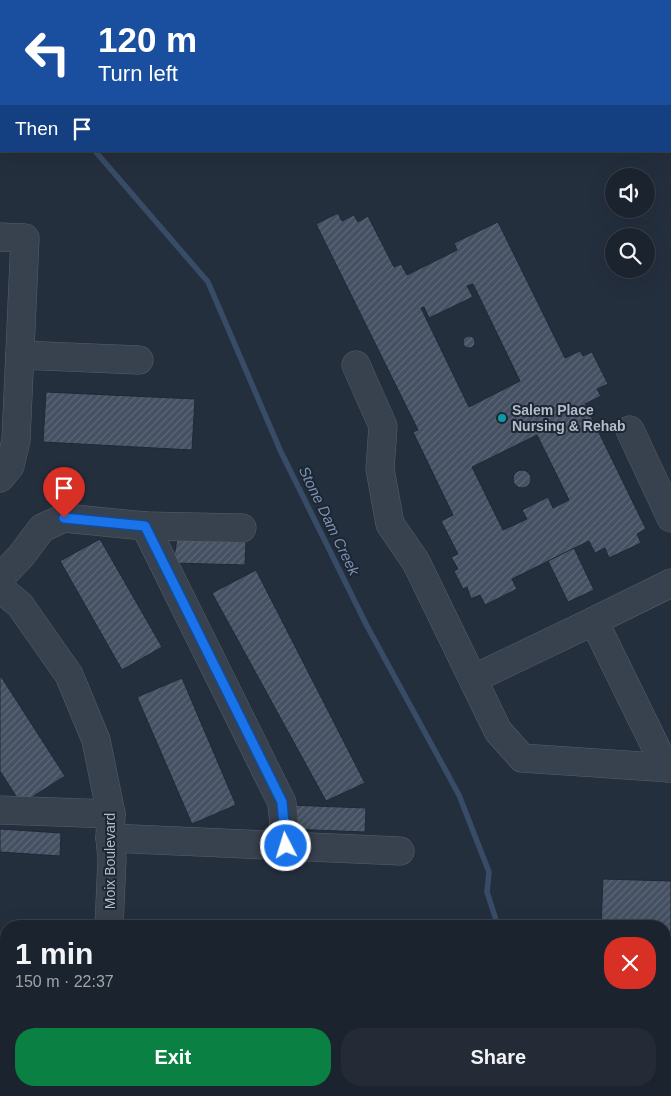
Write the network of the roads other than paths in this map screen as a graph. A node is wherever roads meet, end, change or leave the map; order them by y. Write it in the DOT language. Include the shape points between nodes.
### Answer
graph roads {
  1 [pos="0,236"];
  2 [pos="20,354"];
  3 [pos="139,360"];
  4 [pos="356,365"];
  5 [pos="630,430"];
  6 [pos="0,478"];
  7 [pos="671,518"];
  8 [pos="145,526"];
  9 [pos="242,528"];
  10 [pos="0,578"];
  11 [pos="671,583"];
  12 [pos="0,588"];
  13 [pos="594,621"];
  14 [pos="473,679"];
  15 [pos="669,768"];
  16 [pos="0,810"];
  17 [pos="111,826"];
  18 [pos="286,846"];
  19 [pos="400,851"];
  20 [pos="109,920"];
  21 [pos="201,1096"];
  22 [pos="217,1096"];
  1 -- 2 [label="street" via="25,238"];
  2 -- 3 [label="street"];
  2 -- 6 [label="street" via="16,440 10,466"];
  4 -- 14 [label="street" via="383,426 380,470 390,524 416,562"];
  5 -- 7 [label="street"];
  8 -- 9 [label="street"];
  8 -- 10 [label="street" via="64,518 42,528"];
  8 -- 18 [label="street" via="282,802"];
  11 -- 13 [label="street"];
  12 -- 17 [label="street, Moix Boulevard" via="20,605 69,675 96,740"];
  13 -- 14 [label="street"];
  13 -- 15 [label="street"];
  14 -- 15 [label="street" via="498,731 522,758"];
  16 -- 17 [label="street"];
  17 -- 18 [label="street"];
  17 -- 20 [label="street, Moix Boulevard"];
  18 -- 19 [label="street"];
  21 -- 22 [label="street"];
}
